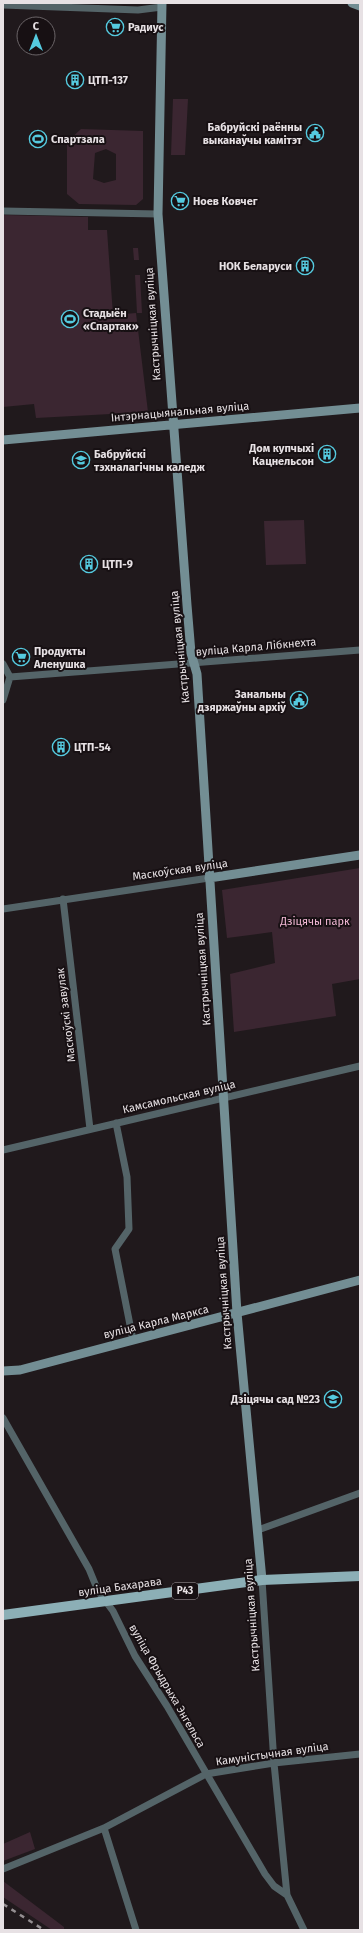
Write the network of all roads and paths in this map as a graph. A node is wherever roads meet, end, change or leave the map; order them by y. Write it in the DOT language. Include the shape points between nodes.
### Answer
graph roads {
  1 [pos="352,3"];
  2 [pos="3,5"];
  3 [pos="162,5"];
  4 [pos="360,6"];
  5 [pos="3,211"];
  6 [pos="158,214"];
  7 [pos="360,408"];
  8 [pos="172,425"];
  9 [pos="3,440"];
  10 [pos="360,650"];
  11 [pos="195,663"];
  12 [pos="3,664"];
  13 [pos="10,677"];
  14 [pos="3,700"];
  15 [pos="360,855"];
  16 [pos="209,878"];
  17 [pos="63,899"];
  18 [pos="3,909"];
  19 [pos="360,1066"];
  20 [pos="224,1097"];
  21 [pos="116,1123"];
  22 [pos="90,1129"];
  23 [pos="3,1150"];
  24 [pos="360,1280"];
  25 [pos="237,1313"];
  26 [pos="133,1340"];
  27 [pos="3,1371"];
  28 [pos="3,1418"];
  29 [pos="360,1493"];
  30 [pos="258,1530"];
  31 [pos="360,1576"];
  32 [pos="262,1580"];
  33 [pos="107,1602"];
  34 [pos="3,1615"];
  35 [pos="360,1754"];
  36 [pos="274,1763"];
  37 [pos="206,1774"];
  38 [pos="104,1828"];
  39 [pos="3,1869"];
  40 [pos="287,1895"];
  41 [pos="136,1930"];
  42 [pos="304,1930"];
  1 -- 4 [label="main road"];
  2 -- 3 [label="street" via="138,10"];
  3 -- 6 [label="main road, Кастрычніцкая вуліца"];
  5 -- 6 [label="street"];
  6 -- 8 [label="main road, Кастрычніцкая вуліца"];
  7 -- 8 [label="main road, Інтэрнацыянальная вуліца"];
  8 -- 9 [label="main road, Інтэрнацыянальная вуліца"];
  8 -- 11 [label="main road, Кастрычніцкая вуліца" via="191,653"];
  10 -- 11 [label="street, вуліца Карла Лібкнехта"];
  11 -- 13 [label="street, вуліца Карла Лібкнехта"];
  11 -- 16 [label="main road, Кастрычніцкая вуліца"];
  12 -- 13 [label="street"];
  13 -- 14 [label="street"];
  15 -- 16 [label="main road, Маскоўская вуліца"];
  16 -- 17 [label="street, Маскоўская вуліца"];
  16 -- 20 [label="main road, Кастрычніцкая вуліца"];
  17 -- 18 [label="street, Маскоўская вуліца"];
  17 -- 22 [label="street, Маскоўскі завулак"];
  19 -- 20 [label="street, Камсамольская вуліца"];
  20 -- 21 [label="street, Камсамольская вуліца"];
  20 -- 25 [label="main road, Кастрычніцкая вуліца"];
  21 -- 22 [label="street, Камсамольская вуліца"];
  21 -- 26 [label="street" via="127,1178 129,1229 115,1249"];
  22 -- 23 [label="street, Камсамольская вуліца"];
  24 -- 25 [label="main road, вуліца Карла Маркса"];
  25 -- 26 [label="main road, вуліца Карла Маркса"];
  25 -- 30 [label="main road, Кастрычніцкая вуліца"];
  26 -- 27 [label="main road, вуліца Карла Маркса" via="20,1370"];
  28 -- 33 [label="street, вуліца Фрыдрыха Энгельса" via="89,1569 98,1591"];
  29 -- 30 [label="street"];
  30 -- 32 [label="main road, Кастрычніцкая вуліца"];
  31 -- 32 [label="main road, вуліца Бахарава / Р43"];
  32 -- 33 [label="main road, вуліца Бахарава / Р43"];
  32 -- 36 [label="street, Кастрычніцкая вуліца"];
  33 -- 34 [label="main road, вуліца Бахарава / Р43"];
  33 -- 37 [label="street, вуліца Фрыдрыха Энгельса" via="134,1656 167,1706"];
  35 -- 36 [label="street, Камуністычная вуліца"];
  36 -- 37 [label="street, Камуністычная вуліца"];
  36 -- 40 [label="street, Кастрычніцкая вуліца"];
  37 -- 38 [label="street, Камуністычная вуліца"];
  37 -- 40 [label="street, вуліца Фрыдрыха Энгельса" via="265,1874 274,1886"];
  38 -- 39 [label="street, Камуністычная вуліца"];
  38 -- 41 [label="street"];
  40 -- 42 [label="street, Кастрычніцкая вуліца"];
}
